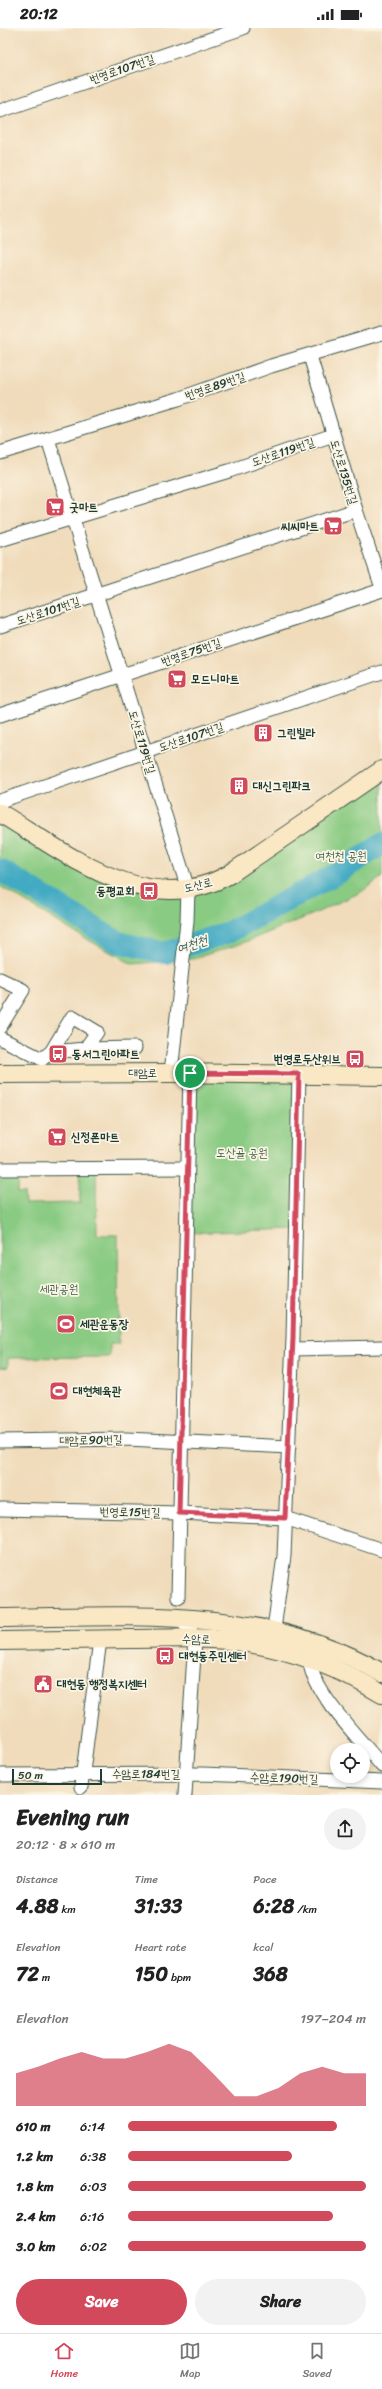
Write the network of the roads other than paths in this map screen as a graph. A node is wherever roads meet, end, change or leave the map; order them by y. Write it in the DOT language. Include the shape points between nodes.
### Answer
graph roads {
  1 [pos="243,28"];
  2 [pos="0,111"];
  3 [pos="382,333"];
  4 [pos="310,356"];
  5 [pos="333,435"];
  6 [pos="48,439"];
  7 [pos="0,454"];
  8 [pos="356,510"];
  9 [pos="72,518"];
  10 [pos="0,540"];
  11 [pos="382,588"];
  12 [pos="96,596"];
  13 [pos="0,626"];
  14 [pos="382,672"];
  15 [pos="121,675"];
  16 [pos="0,715"];
  17 [pos="145,752"];
  18 [pos="382,770"];
  19 [pos="0,801"];
  20 [pos="0,813"];
  21 [pos="188,889"];
  22 [pos="0,980"];
  23 [pos="0,1027"];
  24 [pos="0,1038"];
  25 [pos="135,1048"];
  26 [pos="85,1049"];
  27 [pos="51,1052"];
  28 [pos="171,1073"];
  29 [pos="190,1073"];
  30 [pos="0,1074"];
  31 [pos="299,1074"];
  32 [pos="382,1076"];
  33 [pos="187,1168"];
  34 [pos="0,1169"];
  35 [pos="382,1347"];
  36 [pos="293,1349"];
  37 [pos="0,1441"];
  38 [pos="182,1442"];
  39 [pos="289,1447"];
  40 [pos="0,1509"];
  41 [pos="179,1513"];
  42 [pos="285,1518"];
  43 [pos="382,1550"];
  44 [pos="178,1597"];
  45 [pos="172,1617"];
  46 [pos="0,1618"];
  47 [pos="274,1629"];
  48 [pos="195,1639"];
  49 [pos="100,1640"];
  50 [pos="0,1641"];
  51 [pos="310,1660"];
  52 [pos="382,1673"];
  53 [pos="382,1694"];
  54 [pos="382,1766"];
  55 [pos="186,1774"];
  56 [pos="0,1775"];
  57 [pos="81,1780"];
  58 [pos="382,1782"];
  59 [pos="185,1795"];
  1 -- 2 [label="street, 번영로107번길"];
  3 -- 4 [label="street, 번영로89번길"];
  4 -- 5 [label="street, 도산로135번길"];
  4 -- 6 [label="street, 번영로89번길" via="271,366"];
  5 -- 8 [label="street, 도산로135번길"];
  5 -- 9 [label="street, 도산로119번길" via="229,471"];
  6 -- 7 [label="street, 번영로89번길"];
  6 -- 9 [label="street, 도산로119번길"];
  8 -- 11 [label="street, 도산로135번길"];
  8 -- 12 [label="street"];
  9 -- 10 [label="street"];
  9 -- 12 [label="street, 도산로119번길"];
  11 -- 15 [label="street, 번영로75번길"];
  12 -- 13 [label="street, 도산로101번길"];
  12 -- 15 [label="street, 도산로119번길"];
  14 -- 17 [label="street, 도산로107번길"];
  15 -- 16 [label="street, 번영로75번길"];
  15 -- 17 [label="street, 도산로119번길"];
  17 -- 19 [label="street, 도산로107번길"];
  17 -- 21 [label="street, 도산로119번길"];
  18 -- 21 [label="main road, 도산로" via="230,874"];
  20 -- 21 [label="main road, 도산로" via="95,871 131,885 159,890"];
  21 -- 28 [label="street, 도산로119번길"];
  22 -- 23 [label="street" via="23,990"];
  24 -- 27 [label="street" via="42,1059"];
  25 -- 26 [label="street"];
  26 -- 27 [label="street"];
  26 -- 27 [label="street" via="97,1032 72,1017"];
  28 -- 29 [label="main road, 대암로"];
  28 -- 30 [label="main road, 대암로"];
  29 -- 31 [label="main road, 대암로"];
  29 -- 33 [label="street"];
  31 -- 32 [label="main road, 대암로"];
  31 -- 36 [label="street"];
  33 -- 34 [label="street"];
  33 -- 38 [label="street"];
  35 -- 36 [label="street"];
  36 -- 39 [label="street"];
  37 -- 38 [label="street, 대암로90번길" via="127,1439"];
  38 -- 39 [label="street, 대암로90번길"];
  38 -- 41 [label="street"];
  39 -- 42 [label="street"];
  40 -- 41 [label="street, 번영로15번길"];
  41 -- 42 [label="street, 번영로15번길"];
  41 -- 44 [label="street"];
  42 -- 43 [label="street, 번영로15번길"];
  42 -- 47 [label="street" via="284,1556"];
  45 -- 46 [label="main road, 수암로"];
  45 -- 47 [label="main road, 수암로"];
  45 -- 48 [label="street" via="188,1626"];
  47 -- 52 [label="main road, 수암로" via="339,1651"];
  48 -- 49 [label="main road, 수암로"];
  48 -- 51 [label="main road, 수암로" via="234,1640"];
  48 -- 55 [label="street"];
  49 -- 50 [label="main road, 수암로"];
  49 -- 57 [label="street"];
  51 -- 53 [label="main road, 수암로" via="335,1669"];
  51 -- 54 [label="street" via="311,1674 322,1693"];
  55 -- 57 [label="street, 수암로184번길"];
  55 -- 58 [label="street, 수암로190번길"];
  55 -- 59 [label="street"];
  56 -- 57 [label="street, 수암로184번길"];
}
